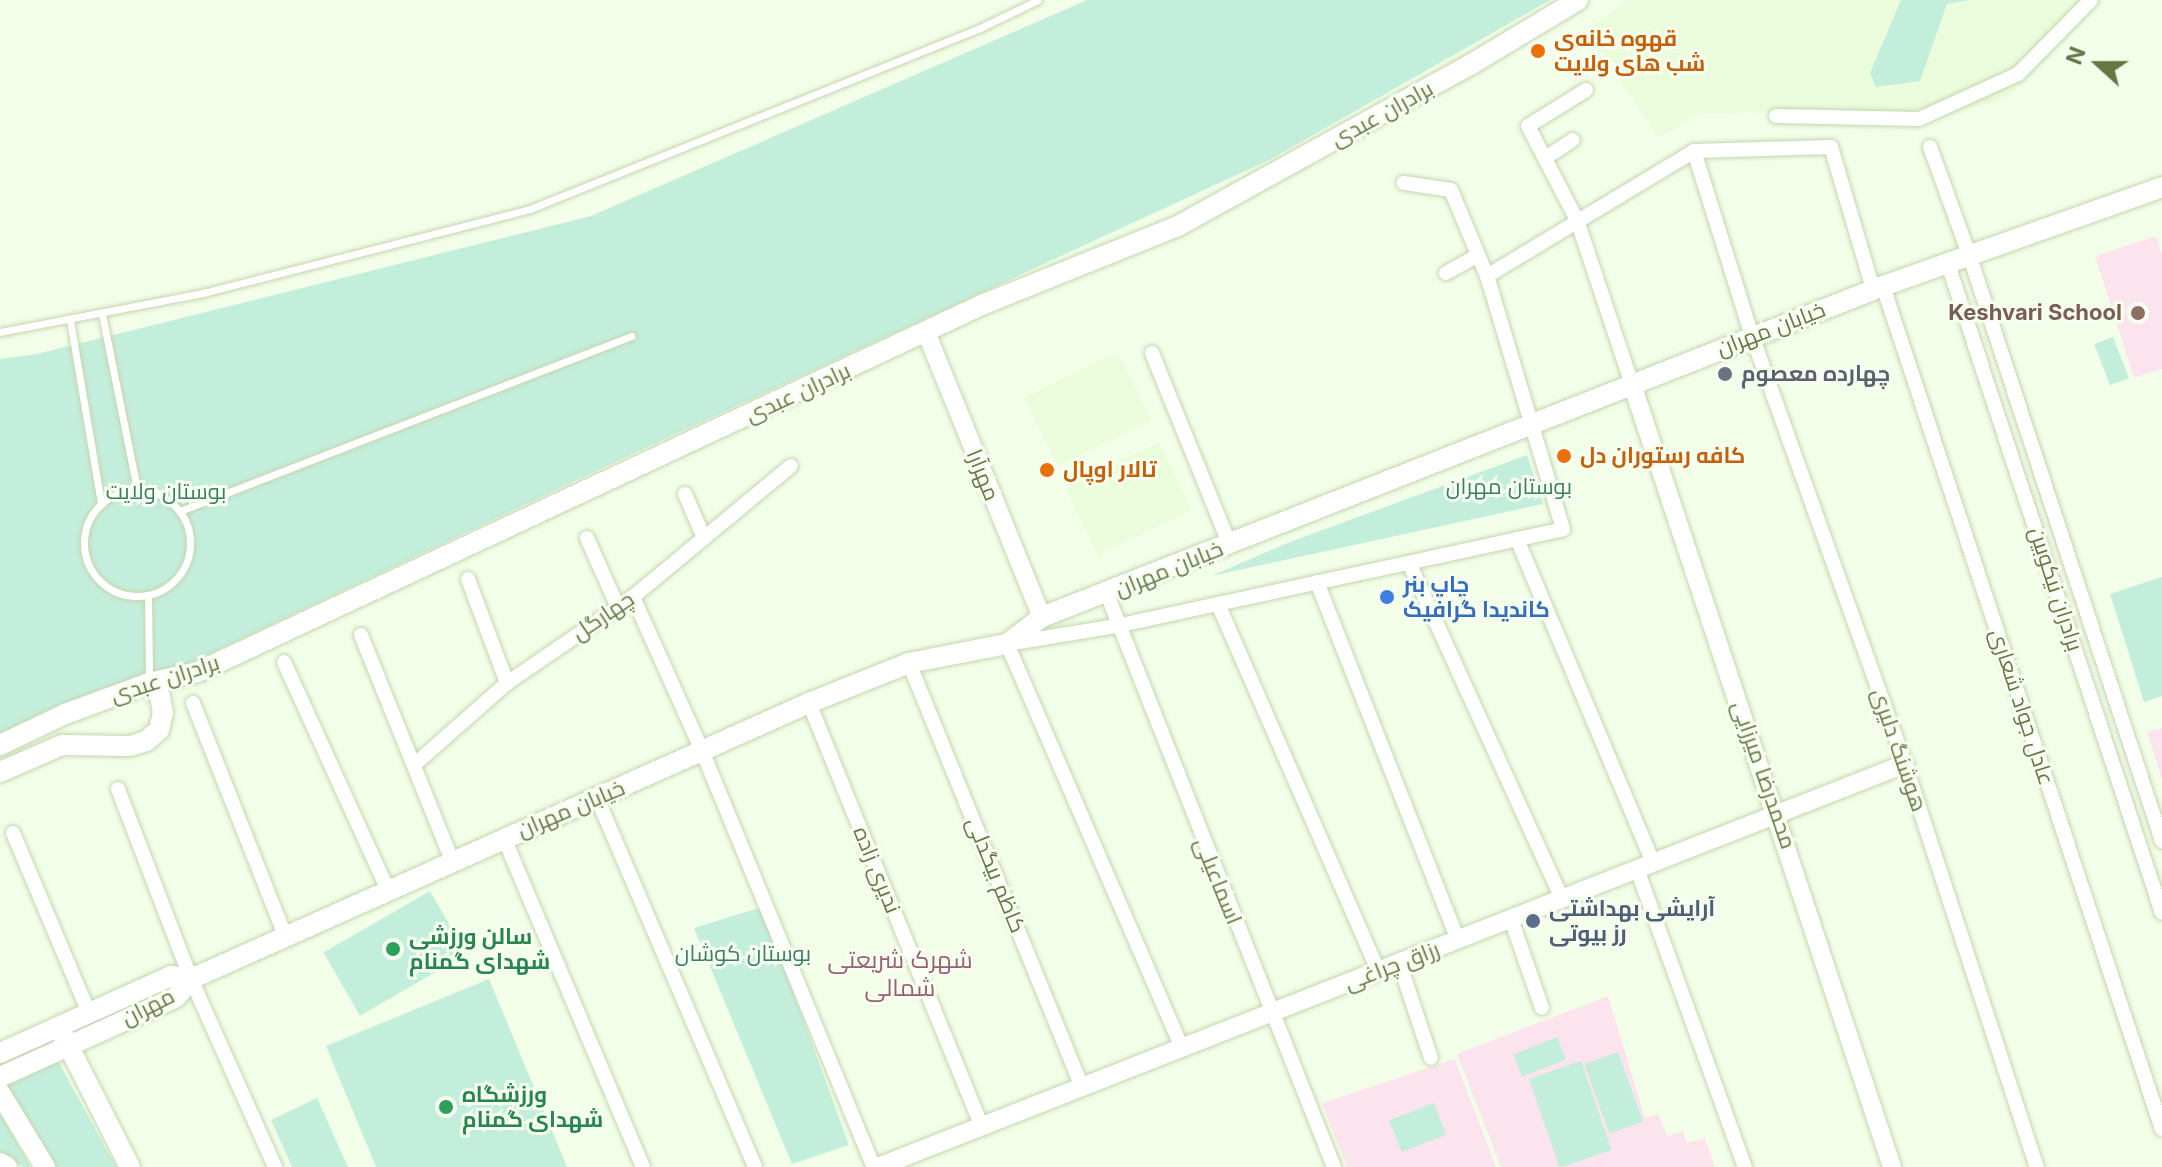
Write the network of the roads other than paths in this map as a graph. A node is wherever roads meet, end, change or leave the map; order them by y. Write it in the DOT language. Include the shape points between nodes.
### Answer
graph roads {
  1 [pos="1038,0"];
  2 [pos="1578,0"];
  3 [pos="2091,0"];
  4 [pos="1586,90"];
  5 [pos="1776,116"];
  6 [pos="1573,140"];
  7 [pos="1930,147"];
  8 [pos="1694,151"];
  9 [pos="1545,158"];
  10 [pos="1404,183"];
  11 [pos="2162,187"];
  12 [pos="1577,220"];
  13 [pos="1478,255"];
  14 [pos="1970,257"];
  15 [pos="1948,264"];
  16 [pos="1446,273"];
  17 [pos="1487,276"];
  18 [pos="1878,288"];
  19 [pos="102,314"];
  20 [pos="70,320"];
  21 [pos="0,332"];
  22 [pos="926,332"];
  23 [pos="631,336"];
  24 [pos="1752,336"];
  25 [pos="1152,353"];
  26 [pos="1632,384"];
  27 [pos="1531,424"];
  28 [pos="791,466"];
  29 [pos="137,489"];
  30 [pos="685,494"];
  31 [pos="101,504"];
  32 [pos="180,511"];
  33 [pos="587,538"];
  34 [pos="704,538"];
  35 [pos="1517,539"];
  36 [pos="1230,545"];
  37 [pos="1409,563"];
  38 [pos="468,579"];
  39 [pos="1317,582"];
  40 [pos="1107,594"];
  41 [pos="148,595"];
  42 [pos="633,597"];
  43 [pos="1218,604"];
  44 [pos="617,605"];
  45 [pos="1042,617"];
  46 [pos="1116,626"];
  47 [pos="361,635"];
  48 [pos="1007,644"];
  49 [pos="284,662"];
  50 [pos="909,663"];
  51 [pos="149,683"];
  52 [pos="507,683"];
  53 [pos="193,703"];
  54 [pos="809,703"];
  55 [pos="0,745"];
  56 [pos="703,753"];
  57 [pos="1905,764"];
  58 [pos="414,765"];
  59 [pos="0,772"];
  60 [pos="118,789"];
  61 [pos="597,798"];
  62 [pos="1778,814"];
  63 [pos="13,833"];
  64 [pos="504,838"];
  65 [pos="2162,841"];
  66 [pos="452,860"];
  67 [pos="1645,866"];
  68 [pos="388,890"];
  69 [pos="1562,898"];
  70 [pos="2162,913"];
  71 [pos="1511,919"];
  72 [pos="286,938"];
  73 [pos="1458,940"];
  74 [pos="1399,962"];
  75 [pos="1378,971"];
  76 [pos="191,979"];
  77 [pos="1542,1008"];
  78 [pos="89,1013"];
  79 [pos="1271,1013"];
  80 [pos="64,1036"];
  81 [pos="1182,1048"];
  82 [pos="1,1050"];
  83 [pos="1431,1058"];
  84 [pos="0,1077"];
  85 [pos="1082,1087"];
  86 [pos="0,1093"];
  87 [pos="982,1126"];
  88 [pos="2162,1129"];
  89 [pos="0,1163"];
  90 [pos="900,1163"];
  91 [pos="7,1167"];
  92 [pos="45,1167"];
  93 [pos="130,1167"];
  94 [pos="275,1167"];
  95 [pos="643,1167"];
  96 [pos="755,1167"];
  97 [pos="876,1167"];
  98 [pos="1334,1167"];
  99 [pos="1745,1167"];
  100 [pos="1892,1167"];
  101 [pos="2037,1167"];
  1 -- 19 [label="lane" via="530,209"];
  2 -- 22 [label="main road, برادران عبدی" via="1178,226"];
  3 -- 5 [label="street" via="2018,74 1919,119"];
  4 -- 9 [label="street" via="1528,126"];
  6 -- 9 [label="street"];
  7 -- 14 [label="street, برادران نیکوبین"];
  8 -- 12 [label="street"];
  8 -- 18 [label="street, عادل جواد شعاری" via="1831,147"];
  8 -- 24 [label="street, هوشنگ دلیری"];
  9 -- 12 [label="street"];
  10 -- 13 [label="street" via="1451,190"];
  11 -- 14 [label="main road, خیابان مهران"];
  12 -- 17 [label="street"];
  12 -- 26 [label="street"];
  13 -- 16 [label="street"];
  13 -- 17 [label="street"];
  14 -- 15 [label="main road, خیابان مهران"];
  14 -- 65 [label="street, برادران نیکوبین"];
  15 -- 18 [label="main road, خیابان مهران"];
  15 -- 70 [label="street, برادران نیکوبین"];
  17 -- 27 [label="street"];
  18 -- 24 [label="main road, خیابان مهران"];
  18 -- 88 [label="street, عادل جواد شعاری"];
  19 -- 20 [label="lane"];
  19 -- 29 [label="lane"];
  20 -- 21 [label="lane"];
  20 -- 31 [label="lane"];
  22 -- 45 [label="street, مهرآرا"];
  22 -- 51 [label="main road, برادران عبدی" via="198,672"];
  23 -- 32 [label="lane"];
  24 -- 26 [label="main road, خیابان مهران"];
  24 -- 57 [label="street, هوشنگ دلیری"];
  25 -- 36 [label="street"];
  26 -- 27 [label="main road, خیابان مهران"];
  26 -- 62 [label="street, محمدرضا میرزایی"];
  27 -- 35 [label="street" via="1563,529"];
  27 -- 36 [label="main road, خیابان مهران"];
  28 -- 34 [label="street, چهارگل"];
  29 -- 31 [label="lane"];
  29 -- 32 [label="lane" via="167,498"];
  30 -- 34 [label="street"];
  31 -- 41 [label="lane" via="84,534 90,568 114,591"];
  32 -- 41 [label="lane" via="189,536 186,563 177,578"];
  33 -- 44 [label="street"];
  34 -- 42 [label="street, چهارگل"];
  35 -- 37 [label="street"];
  35 -- 67 [label="street"];
  36 -- 40 [label="main road, خیابان مهران"];
  37 -- 39 [label="street"];
  37 -- 69 [label="street"];
  38 -- 52 [label="street"];
  39 -- 43 [label="street"];
  39 -- 73 [label="street"];
  40 -- 45 [label="main road, خیابان مهران"];
  40 -- 46 [label="street, اسماعیلی"];
  41 -- 51 [label="lane"];
  42 -- 44 [label="street, چهارگل"];
  42 -- 56 [label="street"];
  43 -- 46 [label="street"];
  43 -- 75 [label="street"];
  44 -- 52 [label="street, چهارگل"];
  45 -- 48 [label="main road, خیابان مهران"];
  46 -- 48 [label="street"];
  46 -- 79 [label="street, اسماعیلی"];
  47 -- 58 [label="street"];
  48 -- 50 [label="main road, خیابان مهران"];
  48 -- 81 [label="street"];
  49 -- 68 [label="street"];
  50 -- 54 [label="main road, خیابان مهران"];
  50 -- 85 [label="street, کاظم بیگدلی"];
  51 -- 55 [label="main road, برادران عبدی"];
  51 -- 59 [label="main road" via="160,696 163,713 159,730 146,741 130,746 62,745"];
  52 -- 58 [label="street, چهارگل"];
  53 -- 72 [label="street"];
  54 -- 56 [label="main road, خیابان مهران"];
  54 -- 87 [label="street, ندیری زاده"];
  56 -- 61 [label="main road, خیابان مهران"];
  56 -- 97 [label="street"];
  57 -- 62 [label="street, رزاق چراغی"];
  57 -- 101 [label="street, هوشنگ دلیری"];
  58 -- 66 [label="street"];
  60 -- 76 [label="street"];
  61 -- 64 [label="main road, خیابان مهران"];
  61 -- 96 [label="street"];
  62 -- 67 [label="street, رزاق چراغی"];
  62 -- 100 [label="street, محمدرضا میرزایی"];
  63 -- 78 [label="street"];
  64 -- 66 [label="main road, خیابان مهران"];
  64 -- 95 [label="street"];
  66 -- 68 [label="main road, خیابان مهران"];
  67 -- 69 [label="street, رزاق چراغی"];
  67 -- 99 [label="street"];
  68 -- 72 [label="main road, خیابان مهران"];
  69 -- 71 [label="street, رزاق چراغی"];
  71 -- 73 [label="street, رزاق چراغی"];
  71 -- 77 [label="street"];
  72 -- 76 [label="main road, خیابان مهران"];
  73 -- 74 [label="street, رزاق چراغی"];
  74 -- 75 [label="street, رزاق چراغی"];
  74 -- 83 [label="street"];
  75 -- 79 [label="street, رزاق چراغی"];
  76 -- 78 [label="main road, مهران" via="171,976"];
  76 -- 80 [label="main road, مهران" via="176,997"];
  76 -- 94 [label="street"];
  78 -- 80 [label="main road, مهران"];
  79 -- 81 [label="street, رزاق چراغی"];
  79 -- 98 [label="street, اسماعیلی"];
  80 -- 82 [label="main road, مهران"];
  80 -- 84 [label="main road, مهران"];
  80 -- 93 [label="main road"];
  81 -- 85 [label="street, رزاق چراغی"];
  85 -- 87 [label="street, رزاق چراغی"];
  86 -- 92 [label="main road"];
  87 -- 90 [label="street, رزاق چراغی"];
  89 -- 91 [label="main road"];
  90 -- 97 [label="street, رزاق چراغی"];
}
